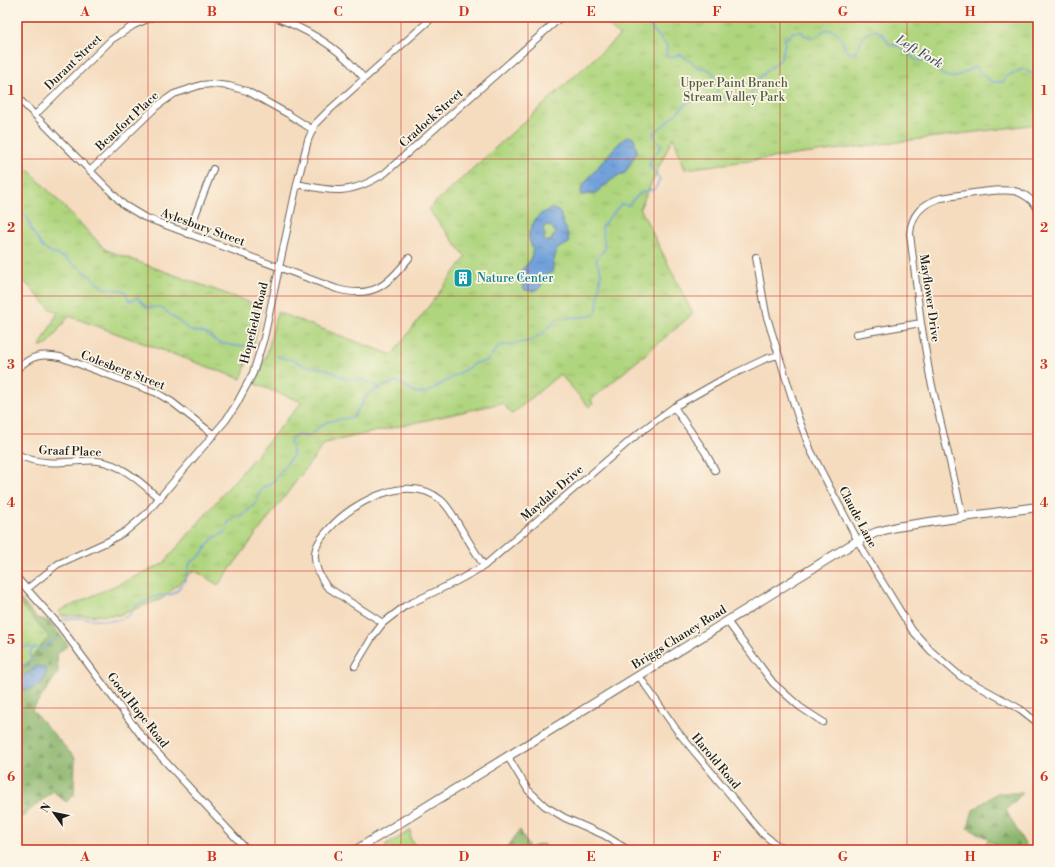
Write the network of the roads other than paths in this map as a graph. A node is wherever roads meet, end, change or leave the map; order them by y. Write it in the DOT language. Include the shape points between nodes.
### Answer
graph roads {
  1 [pos="152,17"];
  2 [pos="276,17"];
  3 [pos="433,17"];
  4 [pos="560,17"];
  5 [pos="364,78"];
  6 [pos="17,97"];
  7 [pos="35,115"];
  8 [pos="313,130"];
  9 [pos="213,169"];
  10 [pos="90,171"];
  11 [pos="297,184"];
  12 [pos="1038,209"];
  13 [pos="188,234"];
  14 [pos="756,257"];
  15 [pos="409,258"];
  16 [pos="279,268"];
  17 [pos="921,323"];
  18 [pos="856,334"];
  19 [pos="778,355"];
  20 [pos="17,369"];
  21 [pos="674,407"];
  22 [pos="214,435"];
  23 [pos="17,454"];
  24 [pos="715,470"];
  25 [pos="160,499"];
  26 [pos="1038,507"];
  27 [pos="963,516"];
  28 [pos="857,541"];
  29 [pos="484,566"];
  30 [pos="17,578"];
  31 [pos="27,589"];
  32 [pos="727,621"];
  33 [pos="383,623"];
  34 [pos="355,666"];
  35 [pos="639,676"];
  36 [pos="823,722"];
  37 [pos="1038,722"];
  38 [pos="508,757"];
  39 [pos="247,850"];
  40 [pos="356,850"];
  41 [pos="628,850"];
  42 [pos="787,850"];
  1 -- 7 [label="street, Durant Street" via="111,40"];
  2 -- 5 [label="street" via="332,47"];
  3 -- 5 [label="street, Hopefield Road"];
  4 -- 11 [label="street, Cradock Street" via="386,173 361,187 345,190 330,191"];
  5 -- 8 [label="street, Hopefield Road" via="315,124"];
  6 -- 7 [label="street, Aylesbury Street"];
  7 -- 10 [label="street, Aylesbury Street"];
  8 -- 10 [label="street, Beaufort Place" via="247,91 229,86 201,85 174,94 157,106"];
  8 -- 11 [label="street, Hopefield Road"];
  9 -- 13 [label="street"];
  10 -- 13 [label="street, Aylesbury Street" via="133,212"];
  11 -- 16 [label="street, Hopefield Road"];
  12 -- 17 [label="street, Mayflower Drive" via="1031,200 1021,194 1002,190 940,198 923,205 914,217 910,234"];
  13 -- 16 [label="street, Aylesbury Street"];
  14 -- 19 [label="street, Claude Lane" via="766,314"];
  15 -- 16 [label="street, Aylesbury Street" via="386,284 374,290 358,293 349,293"];
  16 -- 22 [label="street, Hopefield Road" via="264,338 252,373 236,405"];
  17 -- 18 [label="street"];
  17 -- 27 [label="street, Mayflower Drive" via="930,377"];
  19 -- 21 [label="street, Maydale Drive" via="725,378"];
  19 -- 28 [label="street, Claude Lane" via="798,417 812,450"];
  20 -- 22 [label="street, Colesberg Street" via="26,360 37,356 47,354 60,357 157,393"];
  21 -- 24 [label="street"];
  21 -- 29 [label="street, Maydale Drive" via="634,437"];
  22 -- 25 [label="street, Hopefield Road"];
  23 -- 25 [label="street, Graaf Place" via="35,461 54,463 93,460 111,464 127,471"];
  25 -- 31 [label="street, Hopefield Road" via="126,531 58,564"];
  26 -- 27 [label="main road, Briggs Chaney Road"];
  27 -- 28 [label="main road, Briggs Chaney Road" via="896,527"];
  28 -- 32 [label="main road, Briggs Chaney Road"];
  28 -- 37 [label="street, Claude Lane" via="912,630 931,651 960,676 1020,709"];
  29 -- 33 [label="street, Maydale Drive" via="405,606"];
  29 -- 33 [label="street" via="449,508 430,494 419,490 399,489 358,505 337,520 321,538 316,548 316,566 327,588"];
  30 -- 31 [label="street, Good Hope Road"];
  31 -- 39 [label="street, Good Hope Road" via="59,625 140,734"];
  32 -- 35 [label="main road, Briggs Chaney Road"];
  32 -- 36 [label="street" via="774,683 800,707"];
  33 -- 34 [label="street, Maydale Drive"];
  35 -- 38 [label="main road, Briggs Chaney Road"];
  35 -- 42 [label="street, Harold Road" via="678,732 762,833"];
  38 -- 40 [label="main road, Briggs Chaney Road"];
  38 -- 41 [label="street" via="528,790 545,806 604,835"];
}
